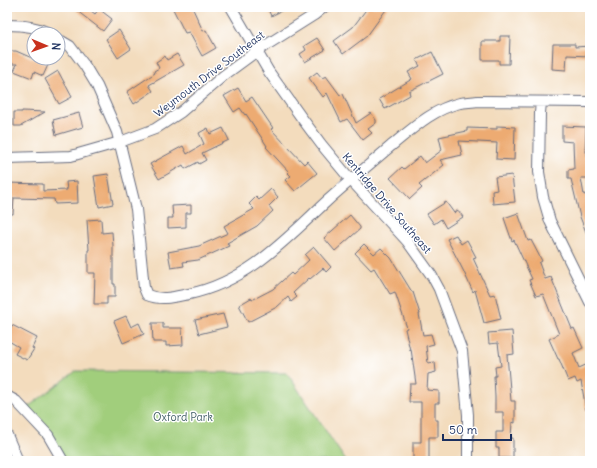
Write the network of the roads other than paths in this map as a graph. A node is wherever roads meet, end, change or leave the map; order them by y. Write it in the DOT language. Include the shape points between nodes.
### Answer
graph roads {
  1 [pos="231,7"];
  2 [pos="324,7"];
  3 [pos="7,25"];
  4 [pos="26,26"];
  5 [pos="66,44"];
  6 [pos="257,51"];
  7 [pos="541,102"];
  8 [pos="590,102"];
  9 [pos="120,142"];
  10 [pos="7,158"];
  11 [pos="350,179"];
  12 [pos="590,302"];
  13 [pos="8,398"];
  14 [pos="7,435"];
  15 [pos="18,461"];
  16 [pos="63,461"];
  17 [pos="468,461"];
  1 -- 6 [label="street, Kentridge Drive Southeast"];
  2 -- 6 [label="street, Weymouth Drive Southeast"];
  3 -- 4 [label="street"];
  5 -- 9 [label="street" via="85,66 97,86"];
  6 -- 9 [label="street, Weymouth Drive Southeast" via="181,112 155,129"];
  6 -- 11 [label="street, Kentridge Drive Southeast" via="301,117"];
  7 -- 8 [label="street"];
  7 -- 11 [label="street" via="478,101 441,109 425,118"];
  7 -- 12 [label="street" via="539,172 543,197 550,220"];
  9 -- 10 [label="street, Weymouth Drive Southeast" via="71,156"];
  9 -- 11 [label="street" via="136,209 144,288 147,295 154,298 168,299 193,293 235,277 277,248"];
  11 -- 17 [label="street, Kentridge Drive Southeast" via="407,241 422,260 439,290 462,351 468,415"];
  13 -- 16 [label="street" via="16,401 48,435"];
  14 -- 15 [label="street"];
}
